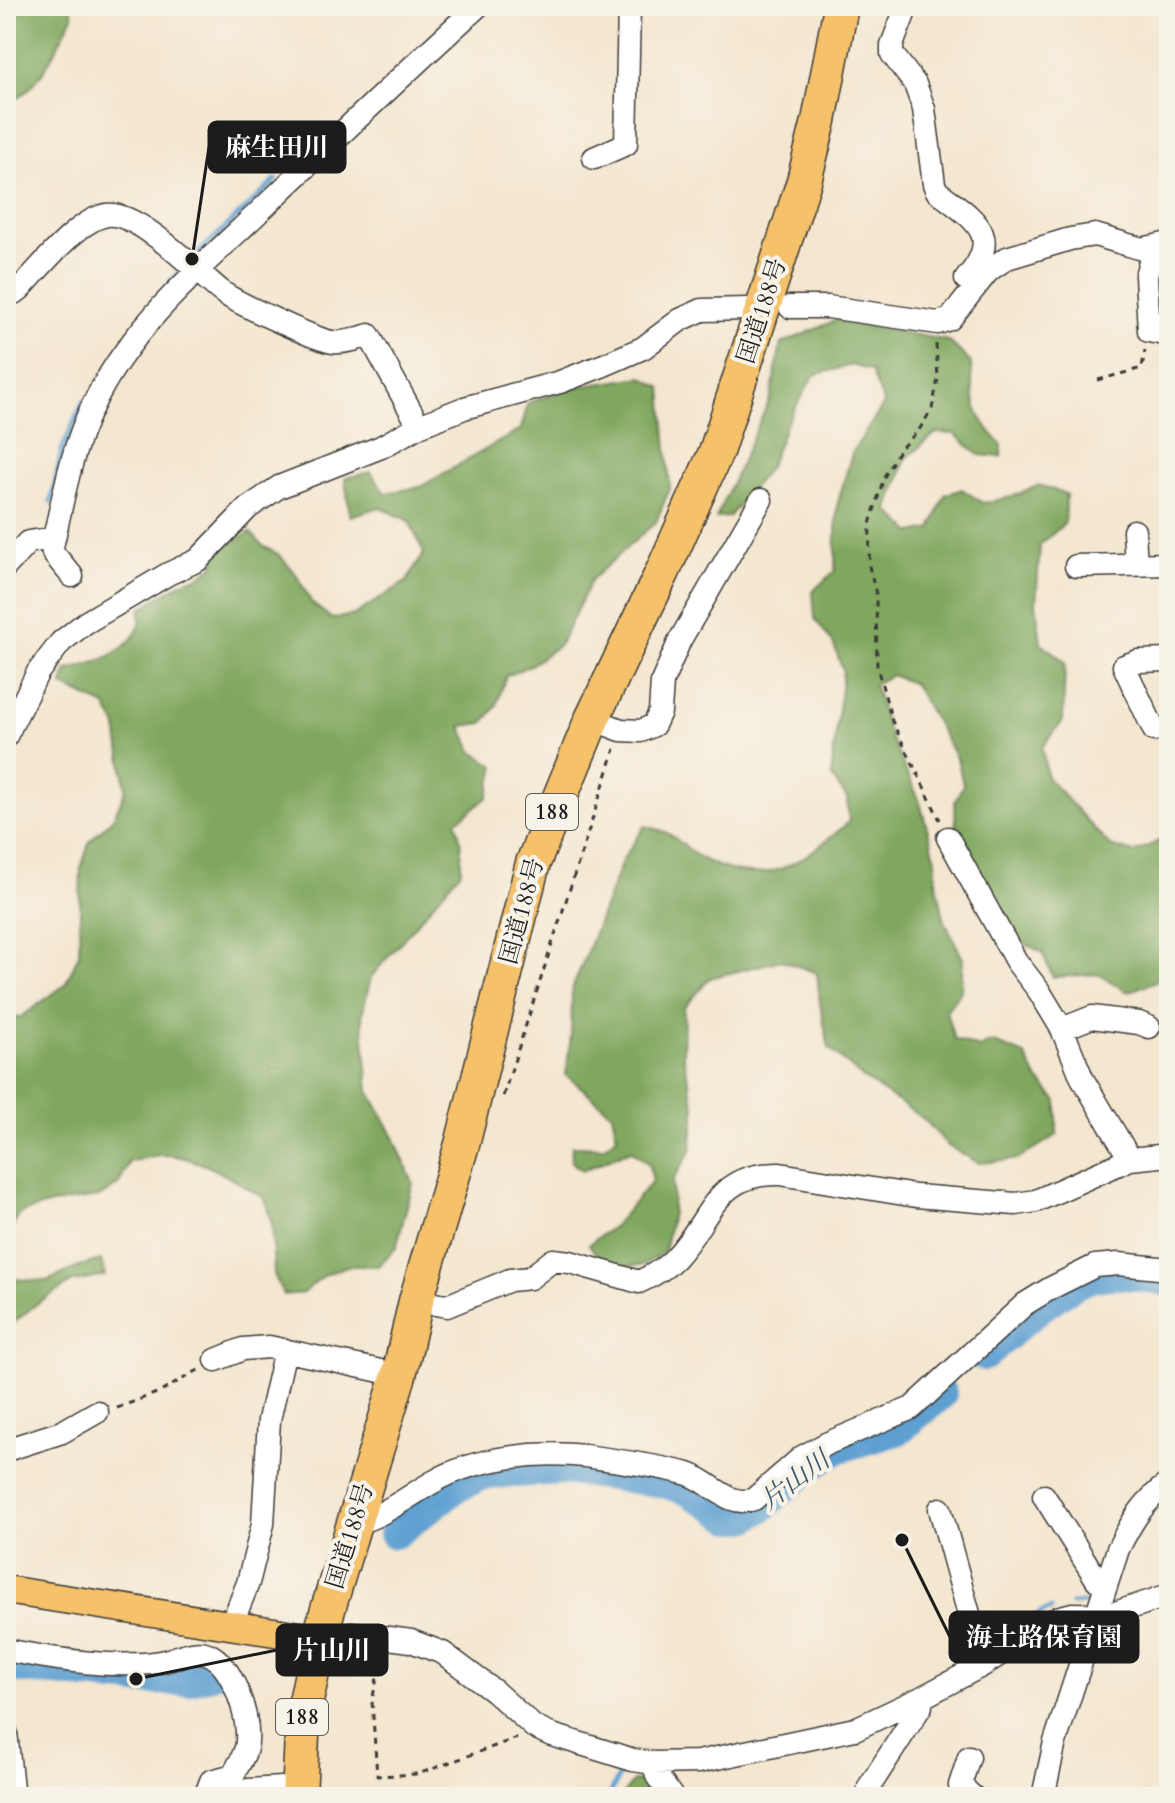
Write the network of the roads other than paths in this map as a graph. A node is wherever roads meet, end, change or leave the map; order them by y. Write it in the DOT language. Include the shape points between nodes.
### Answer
graph roads {
  1 [pos="478,6"];
  2 [pos="629,6"];
  3 [pos="841,6"];
  4 [pos="907,6"];
  5 [pos="594,158"];
  6 [pos="1162,245"];
  7 [pos="198,269"];
  8 [pos="6,297"];
  9 [pos="790,307"];
  10 [pos="748,309"];
  11 [pos="932,322"];
  12 [pos="1159,333"];
  13 [pos="419,426"];
  14 [pos="761,500"];
  15 [pos="1134,531"];
  16 [pos="54,538"];
  17 [pos="1169,564"];
  18 [pos="1136,565"];
  19 [pos="6,566"];
  20 [pos="1076,566"];
  21 [pos="72,576"];
  22 [pos="1169,660"];
  23 [pos="606,725"];
  24 [pos="1154,730"];
  25 [pos="6,736"];
  26 [pos="948,838"];
  27 [pos="1149,1027"];
  28 [pos="1062,1029"];
  29 [pos="1169,1155"];
  30 [pos="1130,1159"];
  31 [pos="1169,1269"];
  32 [pos="416,1301"];
  33 [pos="285,1350"];
  34 [pos="216,1360"];
  35 [pos="399,1375"];
  36 [pos="97,1412"];
  37 [pos="6,1450"];
  38 [pos="1169,1483"];
  39 [pos="1044,1496"];
  40 [pos="940,1509"];
  41 [pos="354,1523"];
  42 [pos="1106,1583"];
  43 [pos="6,1590"];
  44 [pos="1169,1595"];
  45 [pos="1096,1614"];
  46 [pos="231,1626"];
  47 [pos="319,1639"];
  48 [pos="6,1650"];
  49 [pos="983,1665"];
  50 [pos="921,1698"];
  51 [pos="6,1732"];
  52 [pos="969,1757"];
  53 [pos="654,1763"];
  54 [pos="869,1787"];
  55 [pos="299,1792"];
  56 [pos="13,1797"];
  57 [pos="207,1797"];
  58 [pos="672,1797"];
  59 [pos="973,1797"];
  60 [pos="1043,1797"];
  1 -- 7 [label="street"];
  2 -- 5 [label="street" via="626,144"];
  3 -- 23 [label="highway, 国道188号 / 188" via="804,181 716,452 663,571"];
  4 -- 11 [label="street" via="892,54 915,84 924,109 934,184 985,236 984,252"];
  6 -- 11 [label="street" via="1142,249 1095,235 1007,258 989,270 950,319"];
  6 -- 12 [label="street" via="1146,276"];
  7 -- 8 [label="street" via="135,222 107,215 83,226"];
  7 -- 13 [label="street" via="223,294 311,337 340,342 369,335"];
  7 -- 16 [label="street" via="150,320 92,406 77,442"];
  9 -- 11 [label="street" via="842,308"];
  10 -- 13 [label="street" via="702,310 643,348 604,365"];
  13 -- 25 [label="street" via="381,447 279,487 248,508 198,560 85,623 61,642 38,672"];
  14 -- 23 [label="street" via="680,640 662,682 654,725 641,731"];
  15 -- 18 [label="street"];
  16 -- 19 [label="street" via="28,542"];
  16 -- 21 [label="street" via="53,553"];
  17 -- 18 [label="street"];
  18 -- 20 [label="street"];
  22 -- 24 [label="street" via="1124,666"];
  23 -- 32 [label="highway, 国道188号 / 188" via="533,863 463,1141"];
  26 -- 28 [label="street" via="1016,961"];
  27 -- 28 [label="street" via="1092,1017"];
  28 -- 30 [label="street" via="1082,1078"];
  29 -- 30 [label="street"];
  30 -- 32 [label="street" via="1036,1201 1016,1204 757,1173 735,1182 675,1259 639,1282 553,1260 530,1278 510,1280 447,1306"];
  31 -- 41 [label="street" via="1095,1266 1051,1288 1025,1304 912,1408 802,1457 746,1502 732,1500 688,1474 584,1456 552,1456 479,1464 439,1478 368,1521"];
  32 -- 35 [label="highway, 国道188号 / 188"];
  33 -- 34 [label="street" via="243,1349"];
  33 -- 35 [label="street"];
  33 -- 46 [label="street" via="269,1420 263,1524"];
  35 -- 41 [label="highway, 国道188号 / 188"];
  36 -- 37 [label="street" via="62,1432"];
  38 -- 42 [label="street" via="1132,1521"];
  39 -- 42 [label="street" via="1097,1580"];
  40 -- 49 [label="street"];
  41 -- 47 [label="highway, 国道188号 / 188"];
  42 -- 45 [label="street"];
  43 -- 46 [label="main road"];
  44 -- 45 [label="street" via="1109,1615"];
  45 -- 49 [label="street" via="1057,1618"];
  45 -- 60 [label="street"];
  46 -- 47 [label="main road"];
  47 -- 53 [label="street" via="351,1633 411,1641 443,1653 534,1727"];
  47 -- 55 [label="highway, 国道188号 / 188" via="303,1716"];
  48 -- 57 [label="street" via="142,1665 191,1653 213,1658 239,1694 248,1740 233,1775 211,1781"];
  49 -- 50 [label="street"];
  50 -- 53 [label="street" via="843,1732 698,1762"];
  50 -- 54 [label="street" via="921,1706"];
  51 -- 56 [label="street"];
  52 -- 59 [label="street" via="960,1785"];
  53 -- 58 [label="street"];
  55 -- 57 [label="street" via="248,1790"];
}
